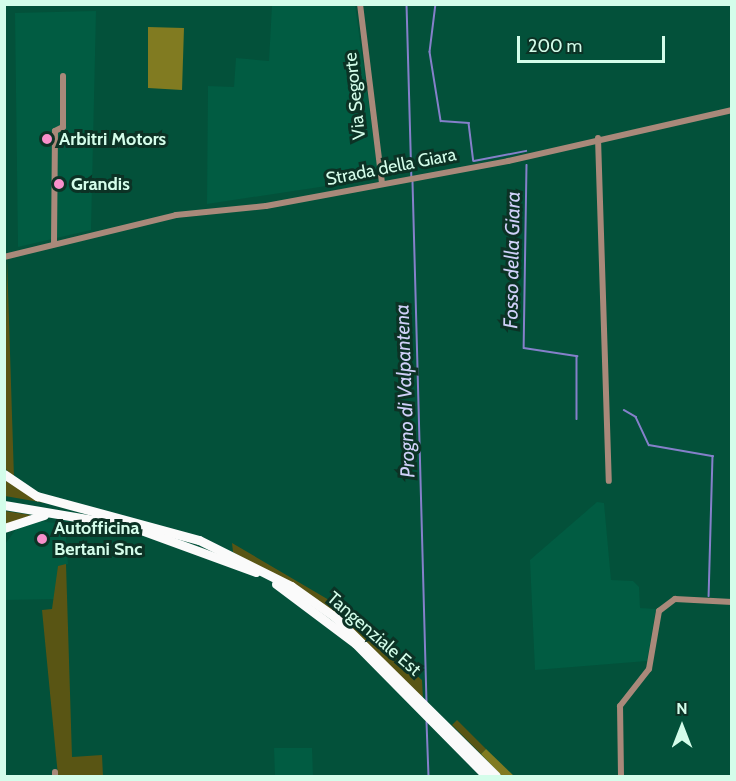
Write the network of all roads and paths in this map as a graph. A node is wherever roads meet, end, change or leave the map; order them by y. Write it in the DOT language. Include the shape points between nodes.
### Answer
graph roads {
  1 [pos="360,4"];
  2 [pos="63,76"];
  3 [pos="732,111"];
  4 [pos="598,138"];
  5 [pos="382,184"];
  6 [pos="54,244"];
  7 [pos="4,257"];
  8 [pos="4,474"];
  9 [pos="609,481"];
  10 [pos="4,499"];
  11 [pos="4,505"];
  12 [pos="141,521"];
  13 [pos="130,526"];
  14 [pos="4,528"];
  15 [pos="732,602"];
  16 [pos="486,777"];
  17 [pos="496,777"];
  18 [pos="621,777"];
  1 -- 5 [label="street, Via Segorte"];
  2 -- 6 [label="street" via="63,127 55,131"];
  3 -- 4 [label="street, Strada della Giara"];
  4 -- 5 [label="street, Strada della Giara" via="508,161"];
  4 -- 9 [label="street"];
  5 -- 6 [label="street, Strada della Giara" via="176,215"];
  6 -- 7 [label="street, Strada della Giara"];
  8 -- 12 [label="highway" via="37,496"];
  10 -- 12 [label="highway"];
  11 -- 13 [label="highway"];
  12 -- 17 [label="highway, Tangenziale Est" via="246,560 335,617 412,688"];
  13 -- 14 [label="highway" via="41,515"];
  13 -- 16 [label="highway, Tangenziale Est" via="200,548 271,580 355,643"];
  15 -- 18 [label="street" via="675,599 659,611 649,669 621,706"];
}
